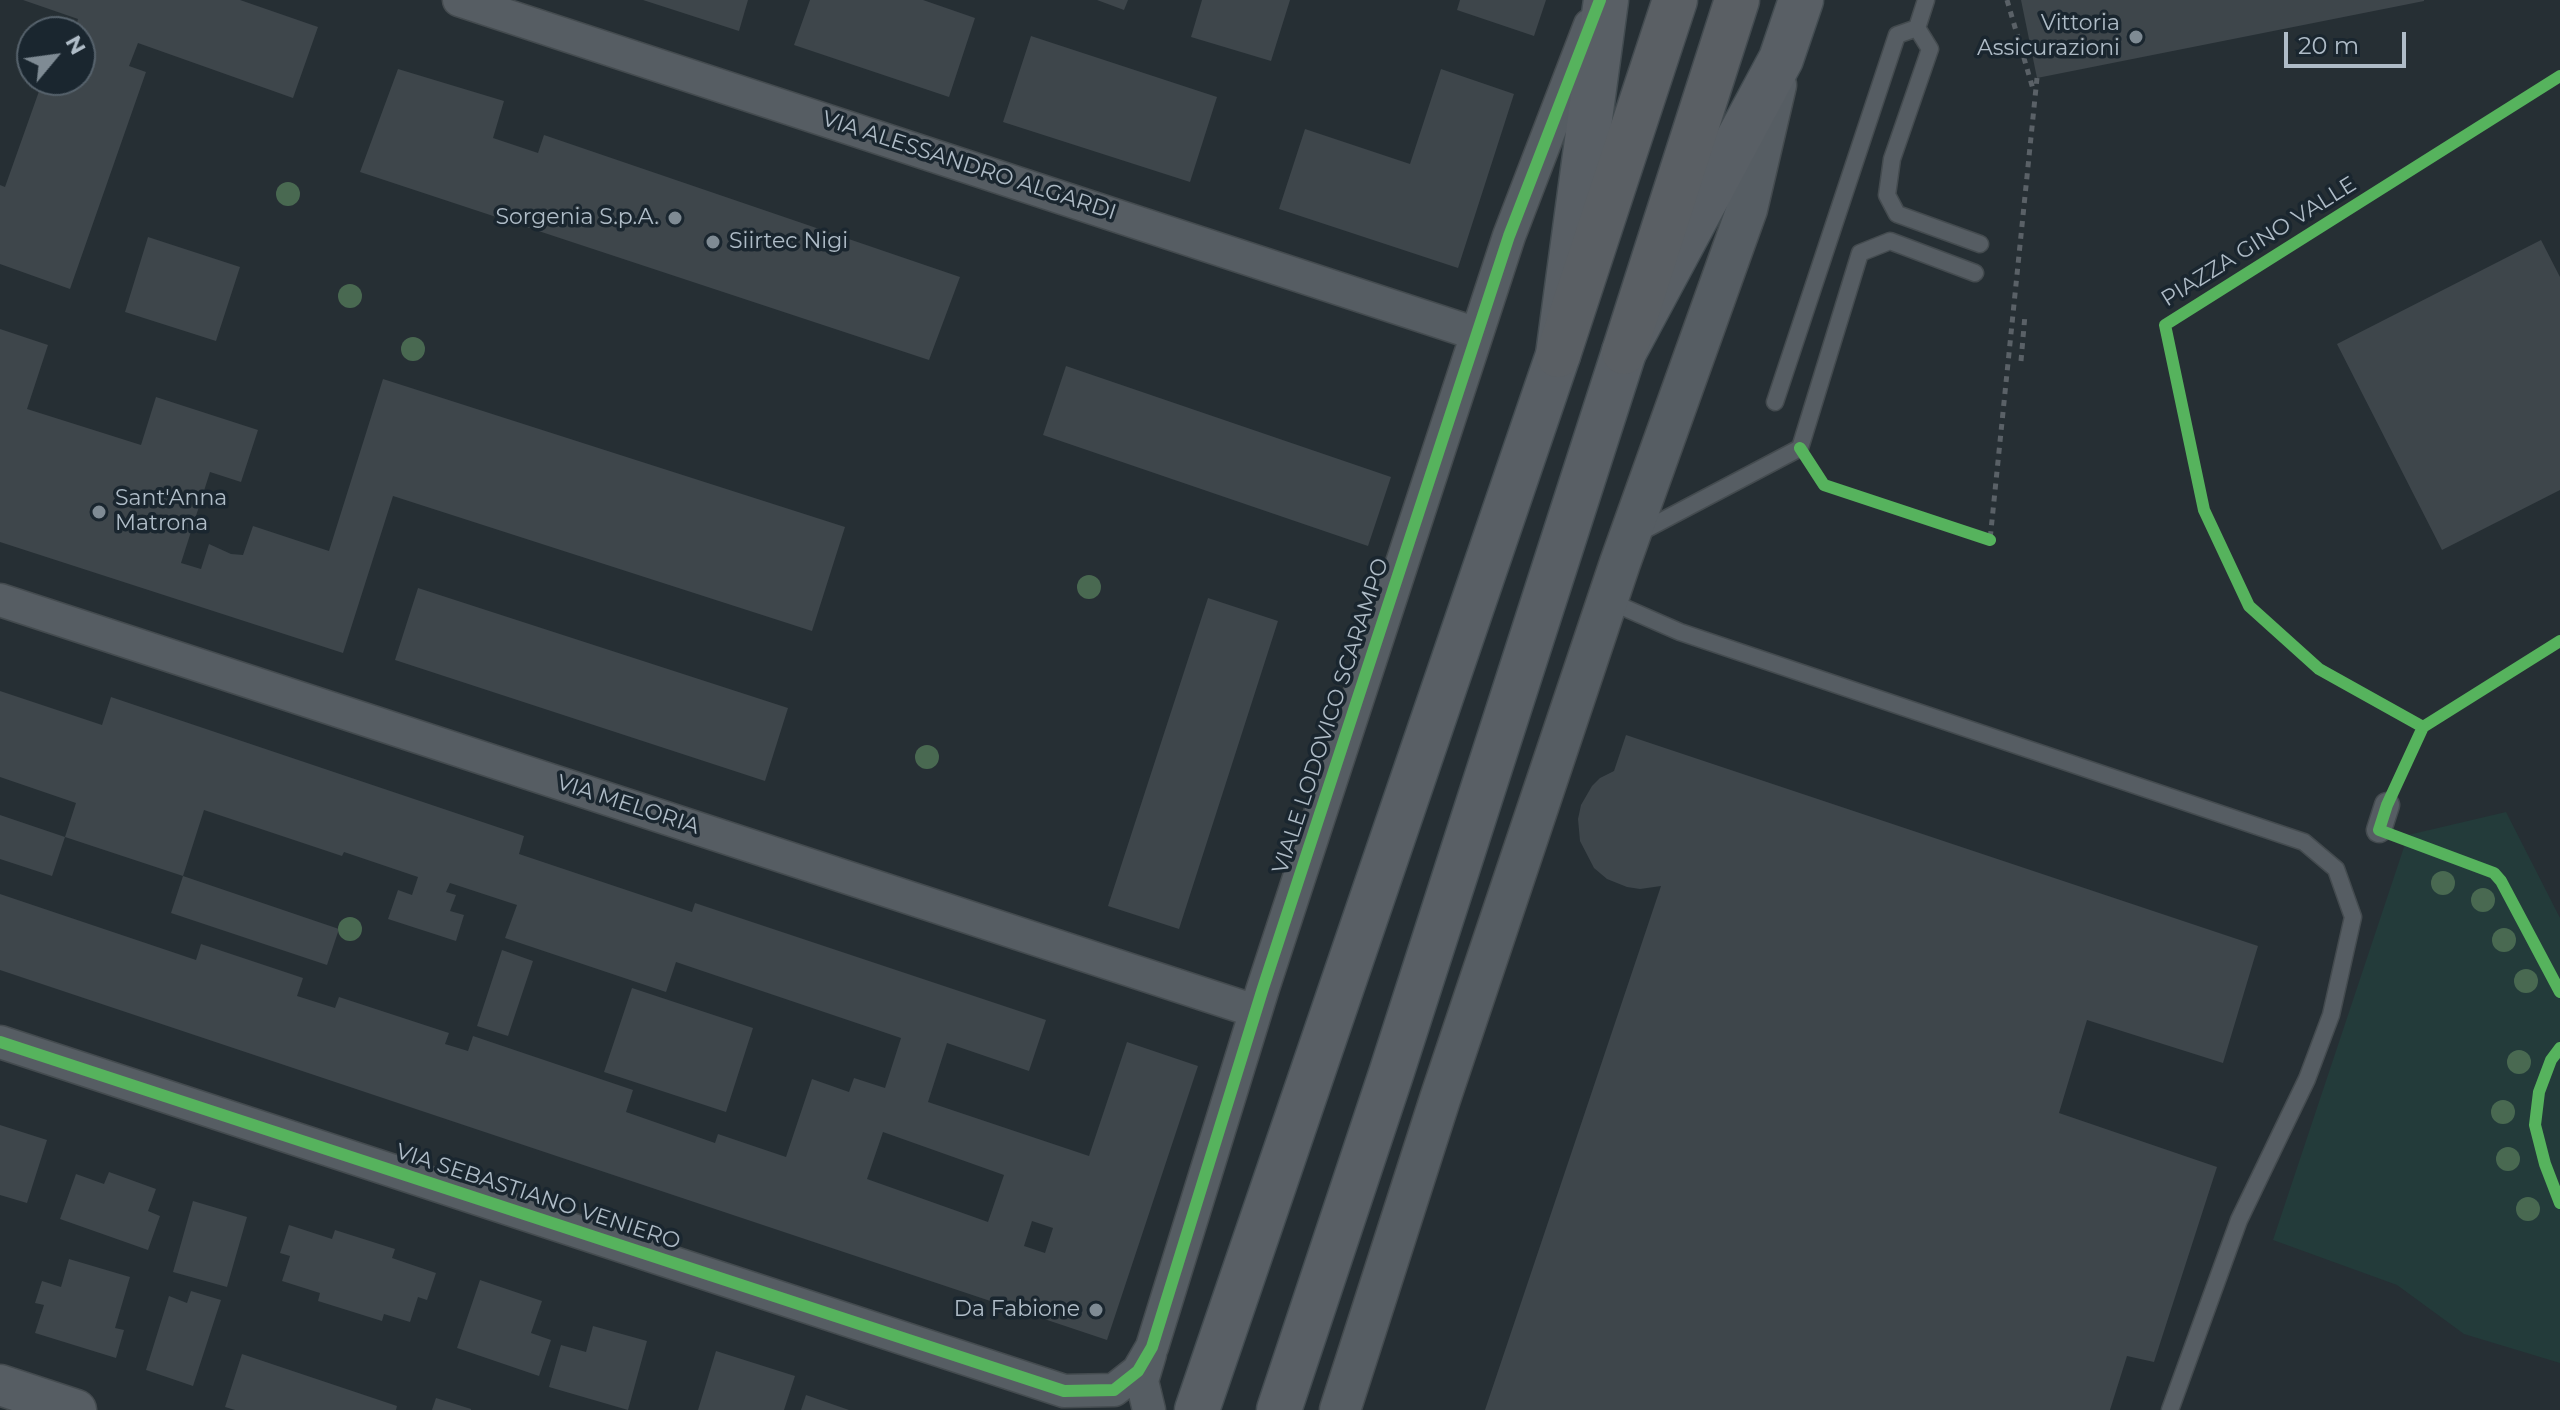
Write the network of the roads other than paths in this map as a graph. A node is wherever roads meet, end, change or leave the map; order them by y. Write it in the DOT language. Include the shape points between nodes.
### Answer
graph roads {
  1 [pos="459,0"];
  2 [pos="1603,0"];
  3 [pos="1675,0"];
  4 [pos="1737,0"];
  5 [pos="1801,0"];
  6 [pos="1926,0"];
  7 [pos="1917,28"];
  8 [pos="1781,59"];
  9 [pos="1980,244"];
  10 [pos="1975,273"];
  11 [pos="1477,334"];
  12 [pos="1624,352"];
  13 [pos="1558,355"];
  14 [pos="1775,402"];
  15 [pos="1628,539"];
  16 [pos="0,600"];
  17 [pos="1608,600"];
  18 [pos="2387,805"];
  19 [pos="2379,830"];
  20 [pos="1255,1011"];
  21 [pos="0,1042"];
  22 [pos="1152,1347"];
  23 [pos="0,1385"];
  24 [pos="1064,1391"];
  25 [pos="76,1410"];
  26 [pos="1149,1410"];
  27 [pos="1197,1410"];
  28 [pos="1279,1410"];
  29 [pos="1340,1410"];
  30 [pos="2170,1410"];
  1 -- 11 [label="street, VIA ALESSANDRO ALGARDI"];
  2 -- 11 [label="street, VIALE LODOVICO SCARAMPO" via="1509,236"];
  2 -- 13 [label="main road"];
  3 -- 13 [label="highway"];
  4 -- 12 [label="highway"];
  5 -- 8 [label="main road"];
  6 -- 7 [label="lane"];
  7 -- 9 [label="lane" via="1930,49 1892,159 1887,195 1897,214"];
  7 -- 14 [label="lane" via="1897,35"];
  8 -- 12 [label="main road"];
  8 -- 15 [label="street" via="1747,209"];
  10 -- 15 [label="lane" via="1890,241 1860,253 1800,448"];
  11 -- 20 [label="street, VIALE LODOVICO SCARAMPO"];
  12 -- 28 [label="main road"];
  13 -- 27 [label="main road"];
  15 -- 17 [label="street"];
  16 -- 20 [label="street, VIA MELORIA"];
  17 -- 29 [label="street"];
  17 -- 30 [label="lane" via="1680,632 2304,842 2336,869 2353,917 2331,1015 2307,1079 2239,1220"];
  18 -- 19 [label="street"];
  20 -- 22 [label="street, VIALE LODOVICO SCARAMPO"];
  21 -- 24 [label="street, VIA SEBASTIANO VENIERO"];
  22 -- 24 [label="street, VIALE LODOVICO SCARAMPO" via="1138,1371 1114,1390"];
  22 -- 26 [label="street, VIALE LODOVICO SCARAMPO" via="1142,1381"];
  23 -- 25 [label="street"];
}
